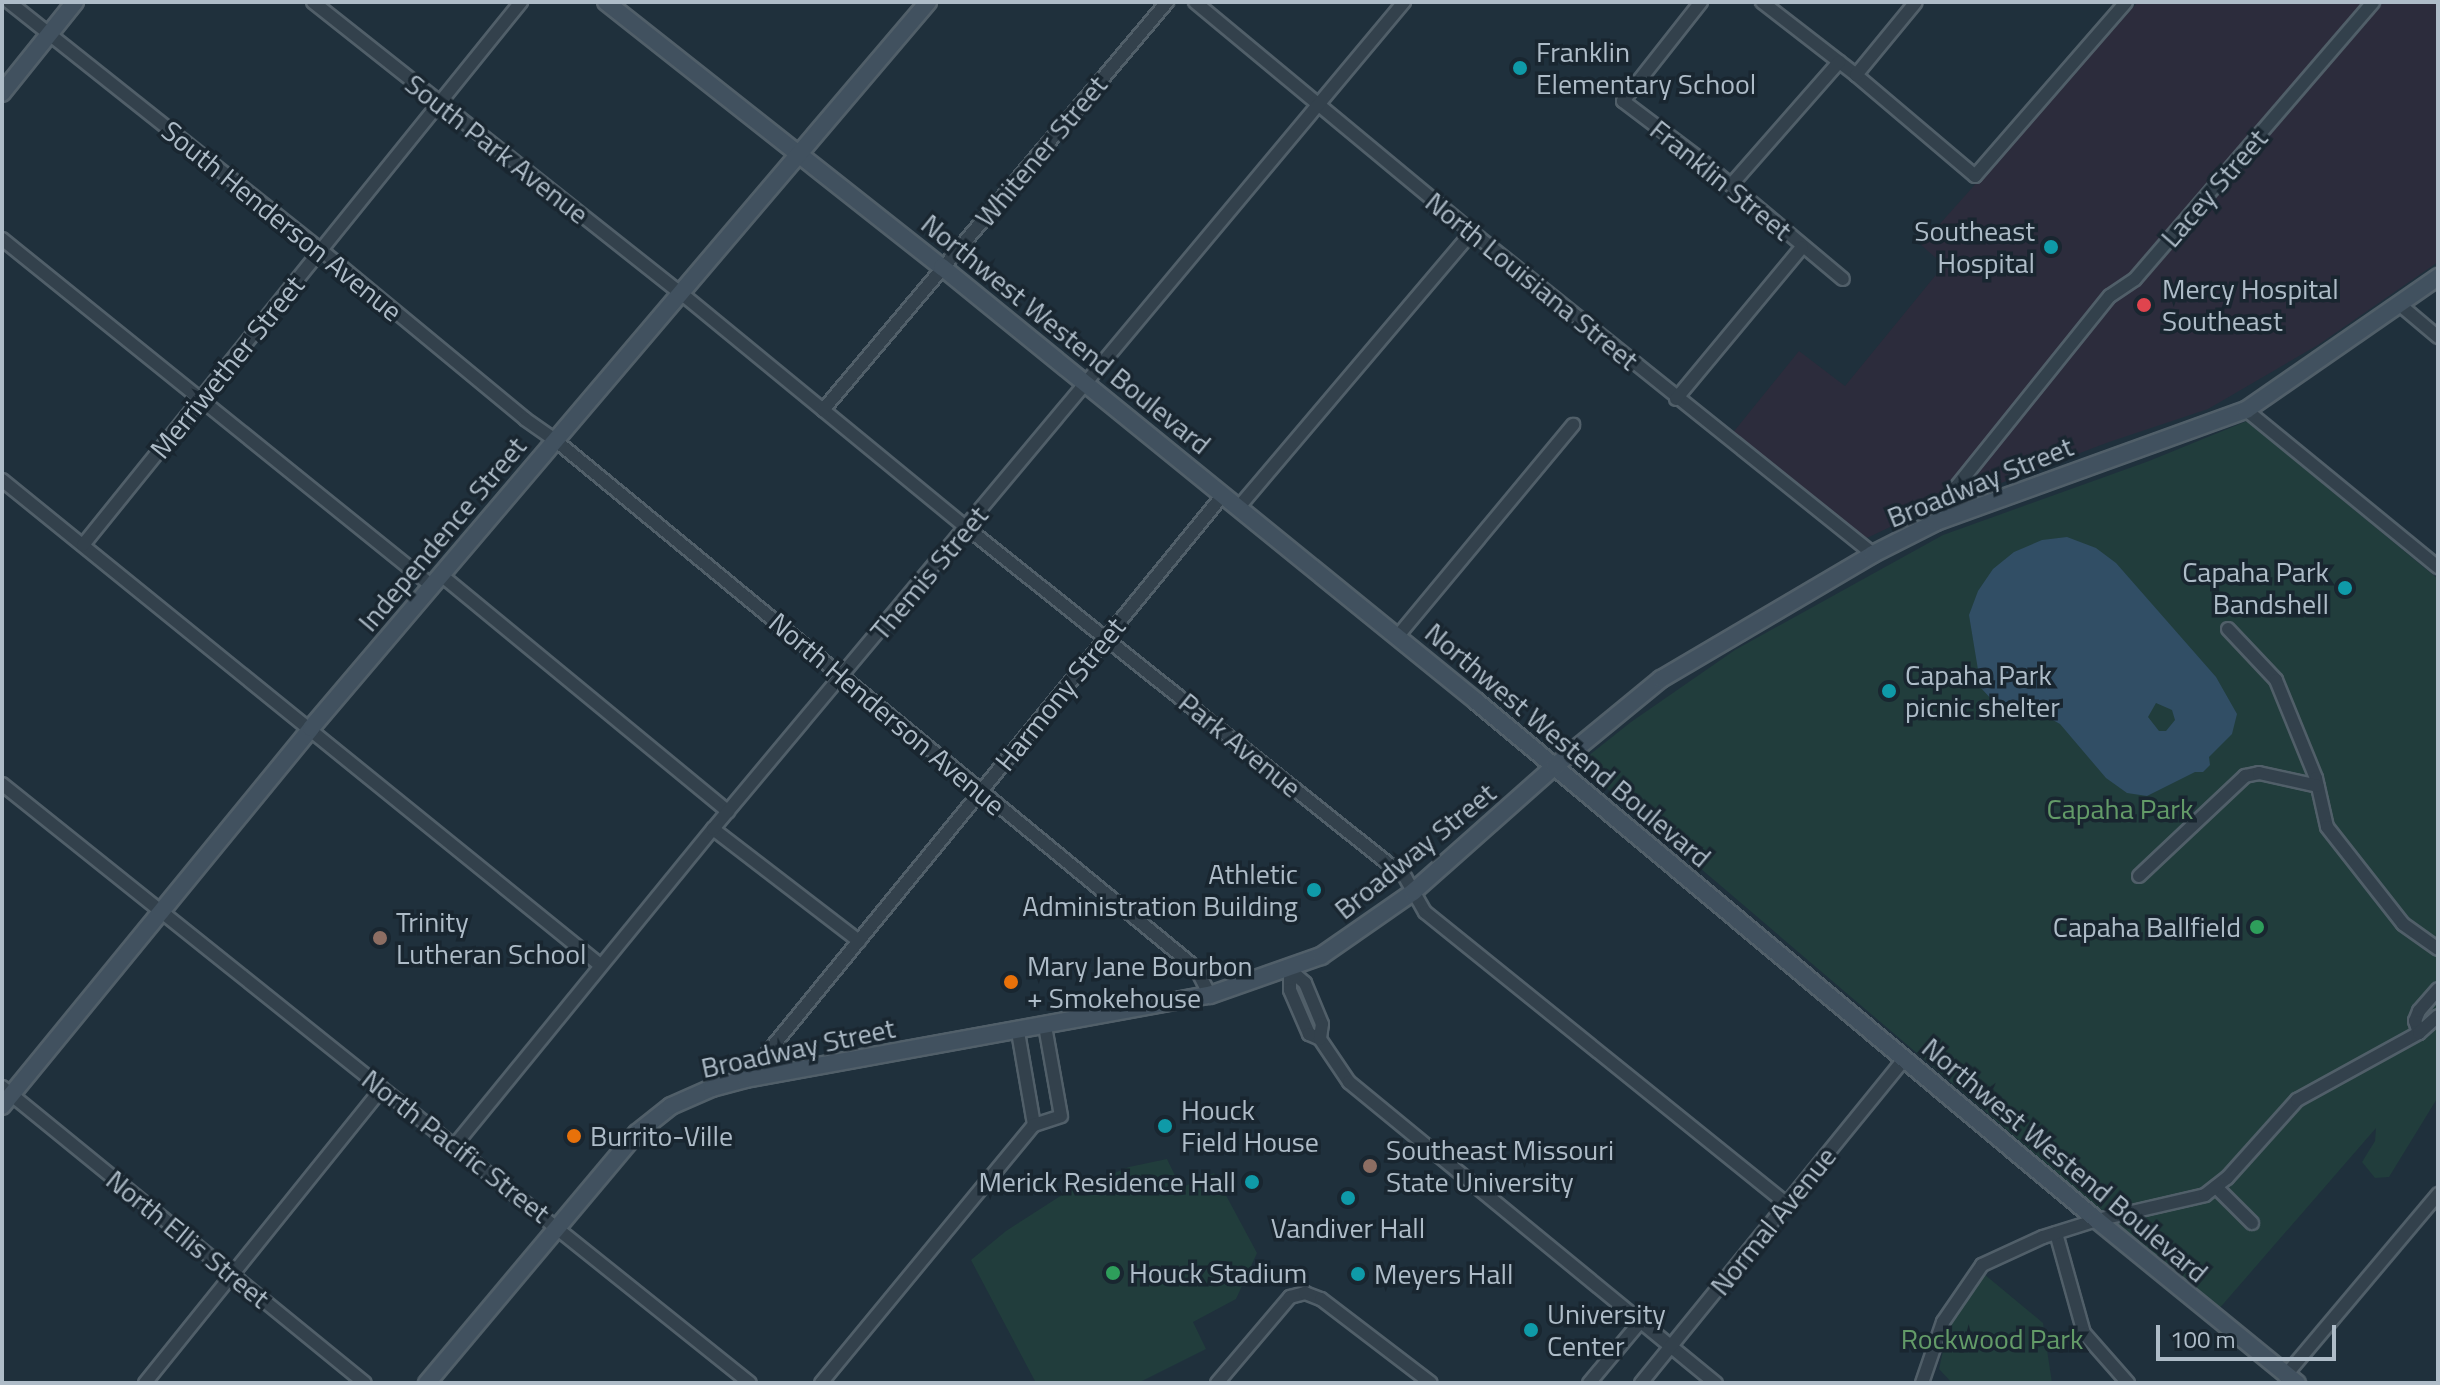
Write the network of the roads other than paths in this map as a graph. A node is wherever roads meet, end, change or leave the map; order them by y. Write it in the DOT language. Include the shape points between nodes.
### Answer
graph roads {
  1 [pos="9,2"];
  2 [pos="75,2"];
  3 [pos="313,2"];
  4 [pos="521,2"];
  5 [pos="606,2"];
  6 [pos="928,2"];
  7 [pos="1167,2"];
  8 [pos="1195,2"];
  9 [pos="1404,2"];
  10 [pos="1701,2"];
  11 [pos="1762,2"];
  12 [pos="1916,2"];
  13 [pos="2126,2"];
  14 [pos="2373,2"];
  15 [pos="49,34"];
  16 [pos="1839,62"];
  17 [pos="1856,75"];
  18 [pos="2,93"];
  19 [pos="439,104"];
  20 [pos="1318,105"];
  21 [pos="799,153"];
  22 [pos="1731,185"];
  23 [pos="1472,232"];
  24 [pos="2,239"];
  25 [pos="1802,247"];
  26 [pos="321,250"];
  27 [pos="942,267"];
  28 [pos="2438,277"];
  29 [pos="1843,279"];
  30 [pos="682,294"];
  31 [pos="2399,304"];
  32 [pos="2438,337"];
  33 [pos="1086,385"];
  34 [pos="200,399"];
  35 [pos="1676,399"];
  36 [pos="823,410"];
  37 [pos="2246,410"];
  38 [pos="1573,425"];
  39 [pos="555,440"];
  40 [pos="2,480"];
  41 [pos="1223,495"];
  42 [pos="1238,508"];
  43 [pos="1936,522"];
  44 [pos="967,528"];
  45 [pos="83,545"];
  46 [pos="1873,554"];
  47 [pos="2438,567"];
  48 [pos="437,581"];
  49 [pos="2228,629"];
  50 [pos="1106,637"];
  51 [pos="1397,637"];
  52 [pos="841,675"];
  53 [pos="311,728"];
  54 [pos="1555,766"];
  55 [pos="2,784"];
  56 [pos="2318,786"];
  57 [pos="980,792"];
  58 [pos="728,812"];
  59 [pos="713,829"];
  60 [pos="2139,876"];
  61 [pos="1413,892"];
  62 [pos="163,910"];
  63 [pos="859,941"];
  64 [pos="2438,949"];
  65 [pos="600,965"];
  66 [pos="1290,970"];
  67 [pos="2438,989"];
  68 [pos="1210,995"];
  69 [pos="2438,1016"];
  70 [pos="1045,1026"];
  71 [pos="1018,1032"];
  72 [pos="2419,1033"];
  73 [pos="1904,1059"];
  74 [pos="746,1079"];
  75 [pos="382,1088"];
  76 [pos="5,1096"];
  77 [pos="1034,1125"];
  78 [pos="455,1145"];
  79 [pos="2216,1187"];
  80 [pos="2438,1194"];
  81 [pos="1787,1204"];
  82 [pos="2097,1220"];
  83 [pos="2252,1223"];
  84 [pos="557,1226"];
  85 [pos="2056,1233"];
  86 [pos="233,1275"];
  87 [pos="1641,1321"];
  88 [pos="1671,1346"];
  89 [pos="2291,1379"];
  90 [pos="145,1383"];
  91 [pos="365,1383"];
  92 [pos="427,1383"];
  93 [pos="750,1383"];
  94 [pos="821,1383"];
  95 [pos="1217,1383"];
  96 [pos="1431,1383"];
  97 [pos="1589,1383"];
  98 [pos="1641,1383"];
  99 [pos="1716,1383"];
  100 [pos="1922,1383"];
  101 [pos="2128,1383"];
  1 -- 15 [label="street, South Henderson Avenue"];
  2 -- 15 [label="street"];
  3 -- 19 [label="street, South Park Avenue"];
  4 -- 19 [label="street, Merriwether Street"];
  5 -- 21 [label="street, Northwest Westend Boulevard"];
  6 -- 21 [label="street, Independence Street"];
  7 -- 27 [label="street, Whitener Street"];
  8 -- 20 [label="street, North Louisiana Street"];
  9 -- 20 [label="street, Themis Street"];
  10 -- 22 [label="street, Franklin Street" via="1623,101"];
  11 -- 16 [label="street"];
  12 -- 17 [label="street"];
  13 -- 17 [label="street" via="1975,176"];
  14 -- 43 [label="street, Lacey Street" via="2135,279 2110,296 1957,486"];
  15 -- 18 [label="street"];
  15 -- 26 [label="street, South Henderson Avenue"];
  16 -- 17 [label="street"];
  16 -- 22 [label="street"];
  19 -- 26 [label="street, Merriwether Street"];
  19 -- 30 [label="street, South Park Avenue"];
  20 -- 23 [label="street, North Louisiana Street"];
  20 -- 33 [label="street, Themis Street"];
  21 -- 27 [label="street, Northwest Westend Boulevard"];
  21 -- 30 [label="street, Independence Street"];
  22 -- 25 [label="street, Franklin Street"];
  23 -- 35 [label="street, North Louisiana Street"];
  23 -- 42 [label="street"];
  24 -- 34 [label="street"];
  25 -- 29 [label="street, Franklin Street"];
  25 -- 35 [label="street"];
  26 -- 34 [label="street, Merriwether Street"];
  26 -- 39 [label="street, South Henderson Avenue"];
  27 -- 33 [label="street, Northwest Westend Boulevard"];
  27 -- 36 [label="street, Whitener Street"];
  28 -- 31 [label="street, Broadway Street"];
  30 -- 36 [label="street, Park Avenue"];
  30 -- 39 [label="street, Independence Street"];
  31 -- 32 [label="street"];
  31 -- 37 [label="street, Broadway Street"];
  33 -- 41 [label="street, Northwest Westend Boulevard"];
  33 -- 44 [label="street, Themis Street"];
  34 -- 45 [label="street, Merriwether Street"];
  34 -- 48 [label="street"];
  35 -- 46 [label="street, North Louisiana Street"];
  36 -- 44 [label="street, Park Avenue"];
  37 -- 43 [label="street, Broadway Street"];
  37 -- 47 [label="street"];
  38 -- 51 [label="street"];
  39 -- 48 [label="street, Independence Street"];
  39 -- 52 [label="street, North Henderson Avenue"];
  40 -- 45 [label="street"];
  41 -- 42 [label="street, Northwest Westend Boulevard"];
  41 -- 50 [label="street, Harmony Street"];
  42 -- 51 [label="street, Northwest Westend Boulevard"];
  43 -- 46 [label="street, Broadway Street"];
  44 -- 50 [label="street, Park Avenue"];
  44 -- 52 [label="street, Themis Street"];
  45 -- 53 [label="street"];
  46 -- 54 [label="street, Broadway Street" via="1661,679"];
  48 -- 53 [label="street, Independence Street"];
  48 -- 58 [label="street"];
  49 -- 56 [label="street" via="2276,680"];
  50 -- 57 [label="street, Harmony Street"];
  50 -- 61 [label="street, Park Avenue" via="1405,877"];
  51 -- 54 [label="street, Northwest Westend Boulevard"];
  52 -- 57 [label="street, North Henderson Avenue"];
  52 -- 58 [label="street, Themis Street"];
  53 -- 62 [label="street, Independence Street"];
  53 -- 65 [label="street"];
  54 -- 61 [label="street, Broadway Street"];
  54 -- 73 [label="street, Northwest Westend Boulevard"];
  55 -- 62 [label="street, North Pacific Street"];
  56 -- 60 [label="street" via="2259,773 2245,776"];
  56 -- 64 [label="street" via="2327,827 2403,924"];
  57 -- 63 [label="street, Harmony Street"];
  57 -- 68 [label="street, North Henderson Avenue" via="1196,968"];
  58 -- 59 [label="street, Themis Street"];
  59 -- 63 [label="street"];
  59 -- 65 [label="street, Themis Street"];
  61 -- 66 [label="street, Broadway Street" via="1349,940"];
  61 -- 81 [label="street, Park Avenue" via="1425,912"];
  62 -- 75 [label="street, North Pacific Street"];
  62 -- 76 [label="street, Independence Street"];
  63 -- 74 [label="street, Harmony Street"];
  65 -- 78 [label="street, Themis Street"];
  66 -- 68 [label="street, Broadway Street"];
  66 -- 87 [label="street" via="1305,983 1322,1024 1320,1039 1349,1082"];
  67 -- 72 [label="street" via="2415,1021"];
  68 -- 70 [label="street, Broadway Street"];
  69 -- 72 [label="street"];
  70 -- 71 [label="street, Broadway Street"];
  70 -- 77 [label="street" via="1061,1116"];
  71 -- 74 [label="street, Broadway Street"];
  71 -- 77 [label="street"];
  72 -- 79 [label="street" via="2297,1100"];
  73 -- 81 [label="street, Normal Avenue"];
  73 -- 82 [label="street, Northwest Westend Boulevard"];
  74 -- 84 [label="street, Broadway Street" via="671,1106 637,1133"];
  75 -- 78 [label="street, North Pacific Street"];
  75 -- 86 [label="street"];
  76 -- 86 [label="street, North Ellis Street"];
  77 -- 94 [label="street"];
  78 -- 84 [label="street, North Pacific Street"];
  79 -- 82 [label="street" via="2176,1204"];
  79 -- 83 [label="street"];
  80 -- 89 [label="street"];
  81 -- 88 [label="street, Normal Avenue"];
  82 -- 85 [label="street"];
  82 -- 89 [label="street, Northwest Westend Boulevard"];
  84 -- 92 [label="street, Broadway Street"];
  84 -- 93 [label="street, North Pacific Street"];
  85 -- 100 [label="street" via="1982,1265 1943,1322"];
  85 -- 101 [label="street" via="2084,1333"];
  86 -- 90 [label="street"];
  86 -- 91 [label="street, North Ellis Street"];
  87 -- 88 [label="street"];
  87 -- 97 [label="street"];
  88 -- 98 [label="street, Normal Avenue"];
  88 -- 99 [label="street"];
  95 -- 96 [label="street" via="1290,1297 1305,1293 1321,1299"];
}
